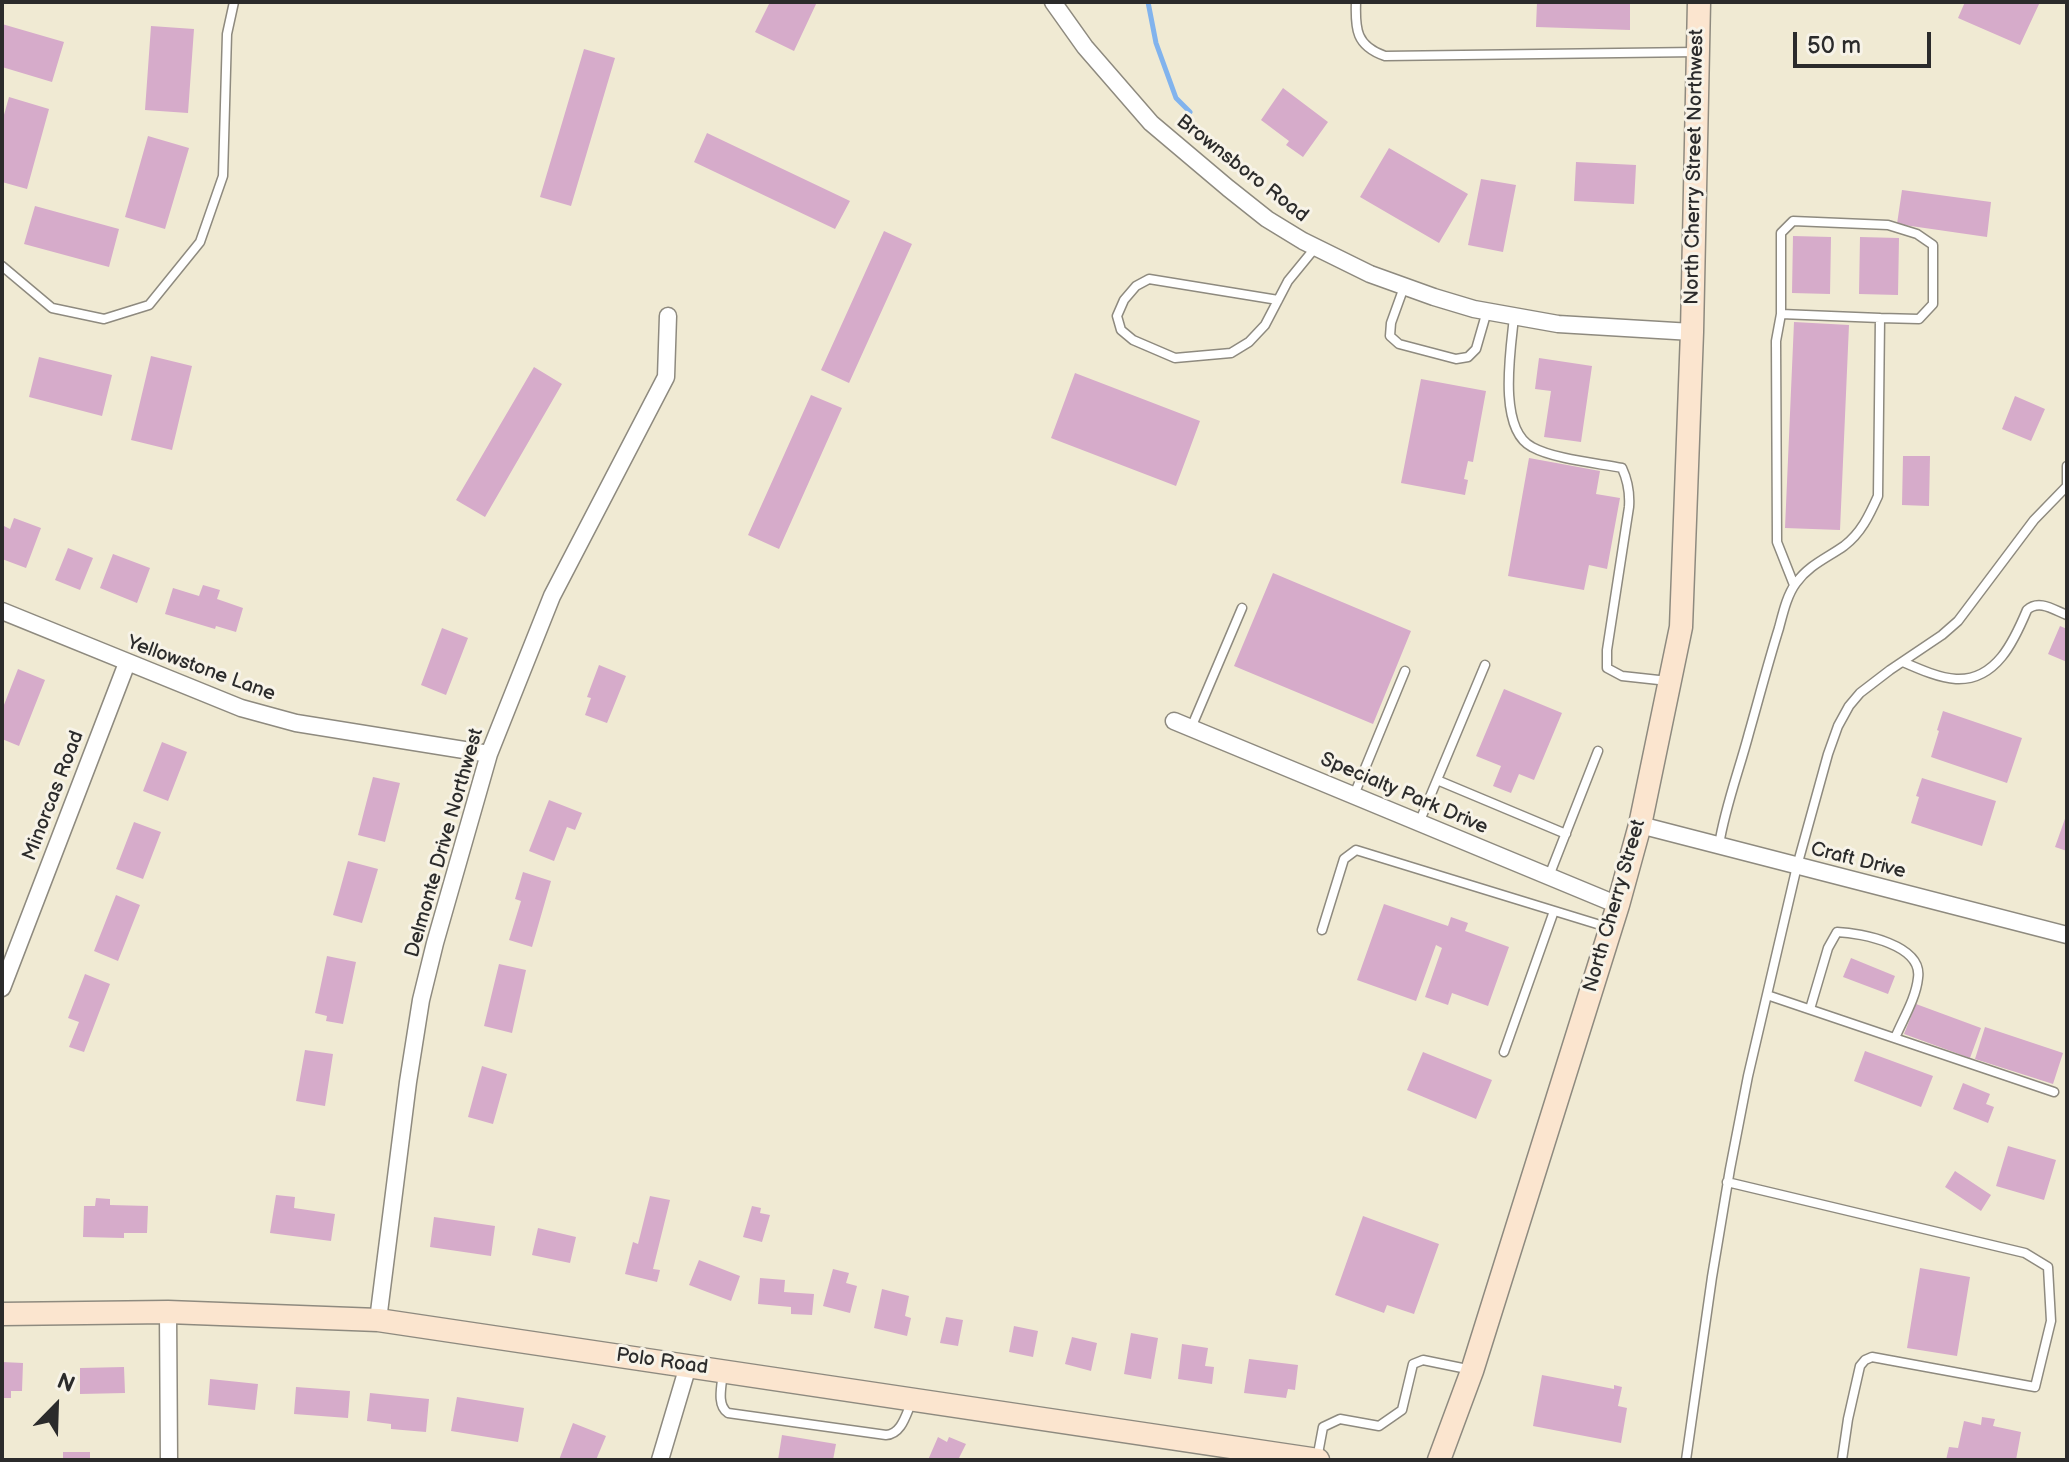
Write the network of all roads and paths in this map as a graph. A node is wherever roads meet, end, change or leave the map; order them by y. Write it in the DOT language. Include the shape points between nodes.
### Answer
graph roads {
  1 [pos="234,2"];
  2 [pos="1053,2"];
  3 [pos="1356,2"];
  4 [pos="1699,2"];
  5 [pos="1698,52"];
  6 [pos="1316,247"];
  7 [pos="2,266"];
  8 [pos="1405,286"];
  9 [pos="1278,300"];
  10 [pos="1487,311"];
  11 [pos="1781,314"];
  12 [pos="668,316"];
  13 [pos="1514,317"];
  14 [pos="1880,318"];
  15 [pos="1692,332"];
  16 [pos="2067,466"];
  17 [pos="1794,585"];
  18 [pos="1242,608"];
  19 [pos="2,611"];
  20 [pos="2067,615"];
  21 [pos="1903,662"];
  22 [pos="127,663"];
  23 [pos="1485,665"];
  24 [pos="1405,671"];
  25 [pos="1668,681"];
  26 [pos="1174,721"];
  27 [pos="1191,728"];
  28 [pos="1598,751"];
  29 [pos="489,754"];
  30 [pos="1437,780"];
  31 [pos="1354,795"];
  32 [pos="1419,823"];
  33 [pos="1640,825"];
  34 [pos="1566,834"];
  35 [pos="1719,846"];
  36 [pos="1797,866"];
  37 [pos="1549,876"];
  38 [pos="1618,905"];
  39 [pos="1554,911"];
  40 [pos="1610,928"];
  41 [pos="1322,930"];
  42 [pos="2067,935"];
  43 [pos="2,988"];
  44 [pos="1767,995"];
  45 [pos="1810,1009"];
  46 [pos="1895,1038"];
  47 [pos="1504,1052"];
  48 [pos="2054,1092"];
  49 [pos="1727,1182"];
  50 [pos="168,1312"];
  51 [pos="2,1314"];
  52 [pos="378,1320"];
  53 [pos="688,1366"];
  54 [pos="723,1371"];
  55 [pos="1472,1371"];
  56 [pos="913,1399"];
  57 [pos="169,1460"];
  58 [pos="660,1460"];
  59 [pos="1318,1460"];
  60 [pos="1439,1460"];
  61 [pos="1686,1460"];
  62 [pos="1842,1460"];
  1 -- 7 [label="lane" via="227,34 223,176 200,242 149,305 104,319 52,308"];
  2 -- 6 [label="street, Brownsboro Road" via="1151,123 1267,219"];
  3 -- 5 [label="lane" via="1355,24 1362,43 1385,56"];
  4 -- 5 [label="main road, North Cherry Street Northwest"];
  5 -- 15 [label="main road, North Cherry Street Northwest"];
  6 -- 8 [label="street, Brownsboro Road"];
  6 -- 9 [label="lane"];
  8 -- 10 [label="street, Brownsboro Road"];
  8 -- 10 [label="lane" via="1391,323 1390,336 1399,344 1456,359 1468,357 1476,349"];
  9 -- 9 [label="lane" via="1265,325 1231,353 1175,358 1133,340 1121,330 1117,316 1136,286 1149,279"];
  10 -- 13 [label="street, Brownsboro Road"];
  11 -- 14 [label="lane"];
  11 -- 14 [label="lane" via="1781,233 1793,221 1888,225 1933,245 1933,304 1919,319"];
  11 -- 17 [label="lane" via="1776,341 1777,542"];
  12 -- 29 [label="street, Delmonte Drive Northwest" via="666,377 552,596"];
  13 -- 15 [label="street, Brownsboro Road"];
  13 -- 25 [label="lane" via="1508,392 1523,440 1544,451 1622,468 1627,477 1629,507 1607,668 1622,676"];
  14 -- 17 [label="lane" via="1878,496 1857,534 1809,567"];
  15 -- 25 [label="main road, North Cherry Street" via="1681,627"];
  16 -- 21 [label="lane" via="2067,486 2034,520 1958,621"];
  17 -- 35 [label="lane"];
  18 -- 27 [label="lane"];
  19 -- 22 [label="street, Yellowstone Lane"];
  20 -- 21 [label="lane" via="2032,606 2007,652 1975,678 1955,679"];
  21 -- 36 [label="lane" via="1860,693 1838,726"];
  22 -- 29 [label="street, Yellowstone Lane" via="241,708 296,723"];
  22 -- 43 [label="street, Minorcas Road"];
  23 -- 30 [label="lane"];
  24 -- 31 [label="lane"];
  25 -- 33 [label="main road, North Cherry Street"];
  26 -- 27 [label="street, Specialty Park Drive"];
  27 -- 31 [label="street, Specialty Park Drive"];
  28 -- 34 [label="lane"];
  29 -- 52 [label="street, Delmonte Drive Northwest" via="421,1000"];
  30 -- 32 [label="lane"];
  30 -- 34 [label="lane"];
  31 -- 32 [label="street, Specialty Park Drive"];
  32 -- 37 [label="street, Specialty Park Drive"];
  33 -- 35 [label="street, Craft Drive"];
  33 -- 38 [label="main road, North Cherry Street"];
  34 -- 37 [label="lane"];
  35 -- 36 [label="street, Craft Drive"];
  36 -- 42 [label="street, Craft Drive"];
  36 -- 44 [label="lane"];
  37 -- 38 [label="street, Specialty Park Drive"];
  38 -- 40 [label="main road, North Cherry Street"];
  39 -- 40 [label="lane"];
  39 -- 41 [label="lane" via="1356,850 1344,859"];
  39 -- 47 [label="lane"];
  40 -- 55 [label="main road, North Cherry Street"];
  44 -- 45 [label="lane"];
  44 -- 49 [label="lane"];
  45 -- 46 [label="lane"];
  45 -- 46 [label="lane" via="1837,932 1872,936 1912,956 1918,968 1919,978"];
  46 -- 48 [label="lane"];
  49 -- 61 [label="lane"];
  49 -- 62 [label="lane" via="2025,1253 2048,1267 2051,1321 2035,1387 1872,1357 1860,1366"];
  50 -- 51 [label="main road, Polo Road"];
  50 -- 52 [label="main road, Polo Road"];
  50 -- 57 [label="street"];
  52 -- 53 [label="main road, Polo Road"];
  53 -- 54 [label="main road, Polo Road"];
  53 -- 58 [label="street"];
  54 -- 56 [label="main road, Polo Road"];
  54 -- 56 [label="lane" via="721,1405 728,1413 893,1435"];
  55 -- 59 [label="lane" via="1436,1361 1413,1364 1402,1410 1379,1426 1340,1419 1323,1427"];
  55 -- 60 [label="main road, North Cherry Street"];
  56 -- 59 [label="main road, Polo Road"];
}
